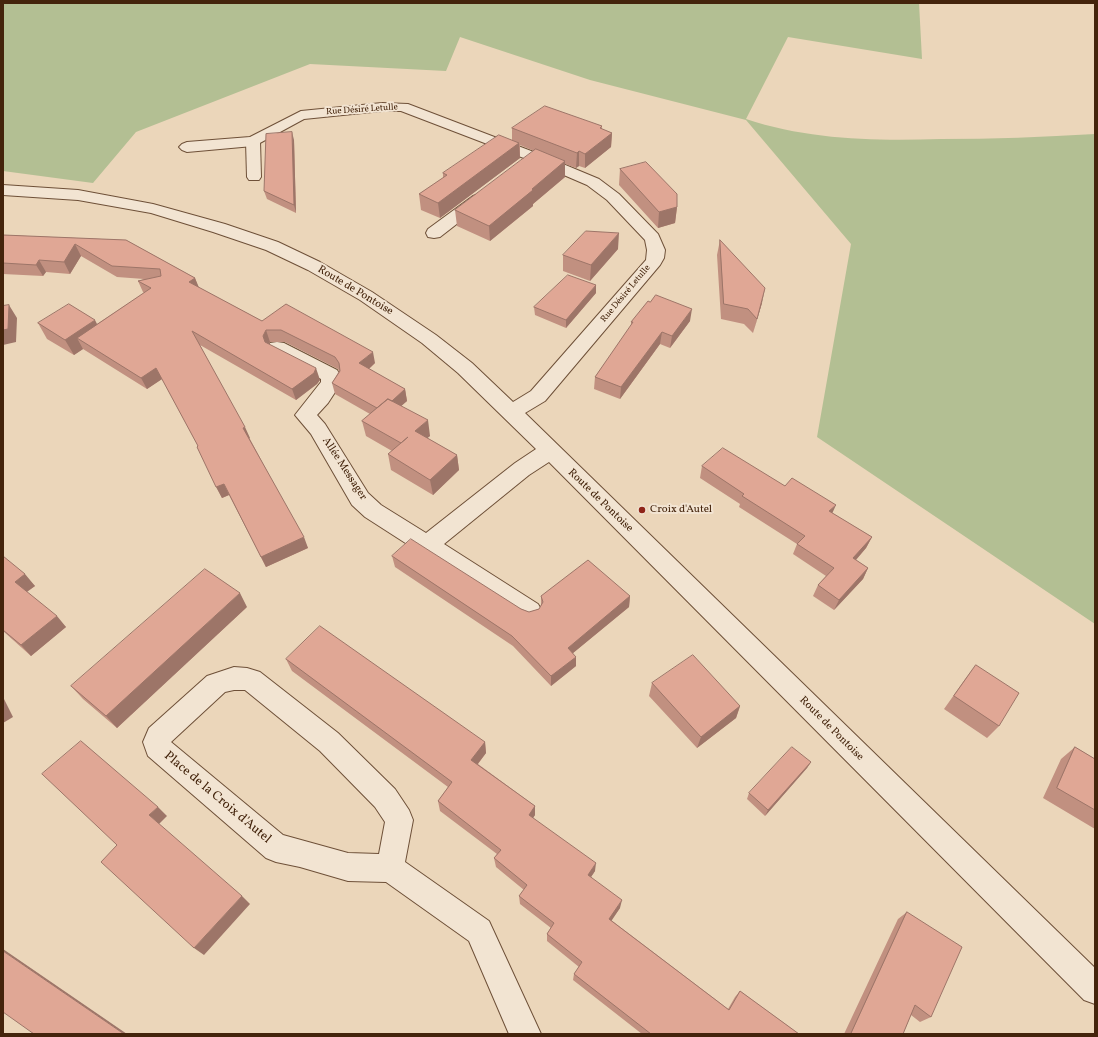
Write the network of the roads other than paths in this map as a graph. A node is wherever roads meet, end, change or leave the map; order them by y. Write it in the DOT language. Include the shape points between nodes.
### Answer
graph roads {
  1 [pos="254,141"];
  2 [pos="187,147"];
  3 [pos="254,177"];
  4 [pos="3,190"];
  5 [pos="490,191"];
  6 [pos="434,233"];
  7 [pos="277,348"];
  8 [pos="512,412"];
  9 [pos="549,451"];
  10 [pos="427,545"];
  11 [pos="530,611"];
  12 [pos="390,868"];
  13 [pos="1095,989"];
  14 [pos="525,1034"];
  1 -- 2 [label="street, Rue Désiré Letulle"];
  1 -- 3 [label="lane"];
  1 -- 8 [label="street, Rue Désiré Letulle" via="301,115 393,106 416,111 528,162 603,188 614,197 652,238 657,253 654,262 538,396"];
  4 -- 8 [label="street, Route de Pontoise" via="78,195 153,209 272,246 314,266 366,296 429,338"];
  5 -- 6 [label="street"];
  7 -- 10 [label="street, Allée Messager" via="330,375 331,384 305,415 318,429 360,499 373,511"];
  8 -- 9 [label="street, Route de Pontoise"];
  9 -- 10 [label="street" via="522,469"];
  9 -- 13 [label="street, Route de Pontoise"];
  10 -- 11 [label="street, Allée Messager"];
  12 -- 12 [label="street, Place de la Croix d'Autel" via="399,820 385,798 329,742 251,680 241,677 216,684 158,737 156,747 276,848 348,867"];
  12 -- 14 [label="street" via="479,930"];
}
